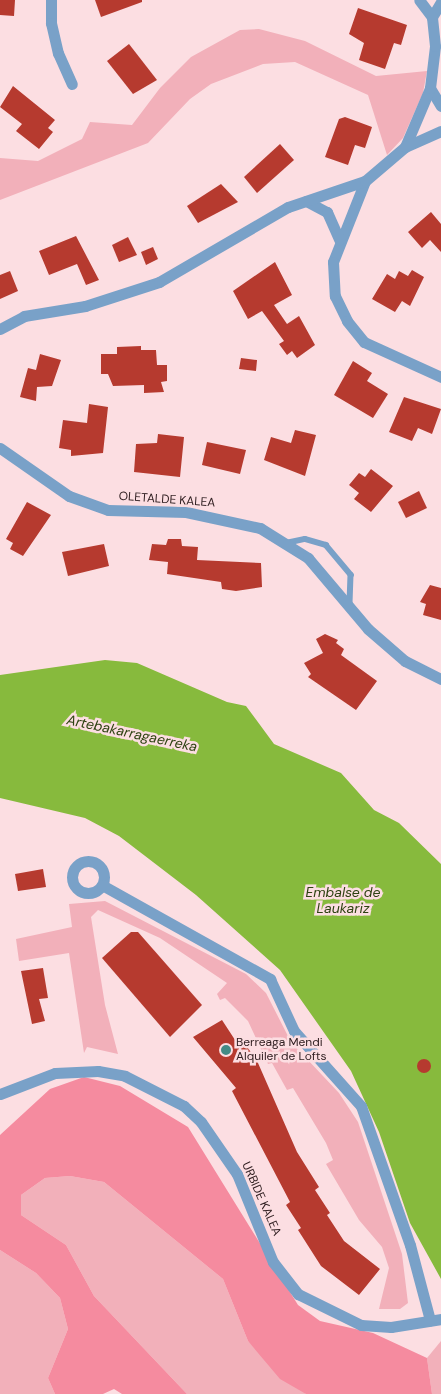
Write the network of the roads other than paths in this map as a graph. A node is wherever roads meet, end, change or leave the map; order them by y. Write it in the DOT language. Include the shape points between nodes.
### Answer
graph roads {
  1 [pos="51,0"];
  2 [pos="419,0"];
  3 [pos="441,2"];
  4 [pos="432,17"];
  5 [pos="441,32"];
  6 [pos="435,46"];
  7 [pos="72,84"];
  8 [pos="430,88"];
  9 [pos="441,106"];
  10 [pos="441,131"];
  11 [pos="404,147"];
  12 [pos="365,180"];
  13 [pos="306,201"];
  14 [pos="339,239"];
  15 [pos="0,329"];
  16 [pos="441,377"];
  17 [pos="0,448"];
  18 [pos="284,543"];
  19 [pos="350,607"];
  20 [pos="441,679"];
  21 [pos="102,885"];
  22 [pos="0,1094"];
  23 [pos="436,1319"];
  1 -- 7 [label="street" via="51,23 58,53"];
  2 -- 4 [label="street"];
  3 -- 4 [label="street"];
  4 -- 6 [label="street"];
  5 -- 6 [label="street"];
  6 -- 8 [label="street"];
  8 -- 9 [label="street"];
  8 -- 11 [label="street"];
  10 -- 11 [label="street"];
  11 -- 12 [label="street"];
  12 -- 13 [label="street"];
  12 -- 14 [label="street"];
  13 -- 14 [label="street" via="327,212"];
  13 -- 15 [label="street" via="160,282 86,306 24,316"];
  14 -- 16 [label="street" via="333,262 336,296 346,321 364,342"];
  17 -- 18 [label="street, OLETALDE KALEA" via="69,496 108,510 231,518 260,528"];
  18 -- 19 [label="street, OLETALDE KALEA" via="308,558"];
  18 -- 19 [label="lane" via="304,539 326,544 351,575"];
  19 -- 20 [label="street, OLETALDE KALEA" via="405,661"];
  21 -- 23 [label="street" via="258,970 279,991 294,1031 361,1106"];
  22 -- 23 [label="street, URBIDE KALEA" via="55,1073 98,1071 124,1076 184,1106 201,1122 238,1174 273,1262 298,1294 361,1325 391,1327"];
}
